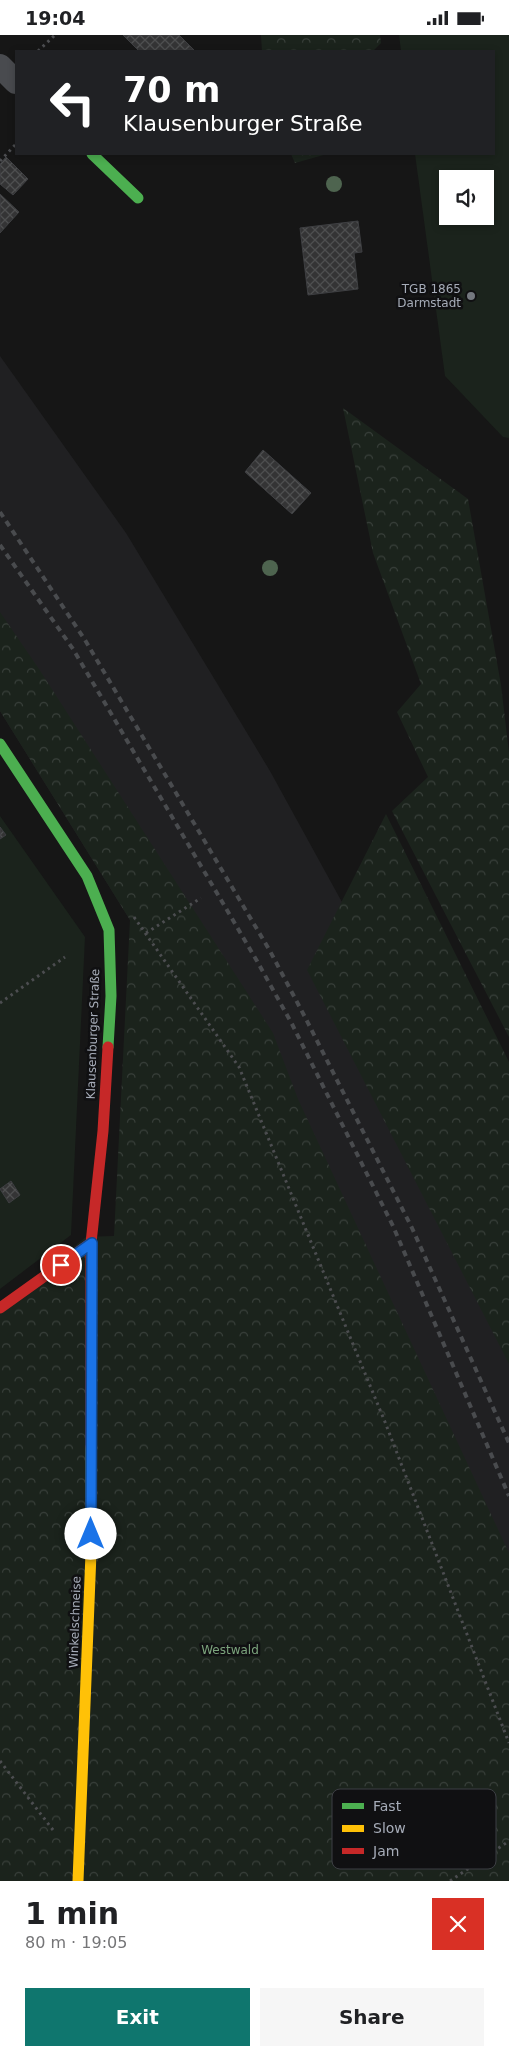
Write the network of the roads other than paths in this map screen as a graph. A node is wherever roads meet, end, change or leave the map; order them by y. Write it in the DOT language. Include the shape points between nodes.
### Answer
graph roads {
  1 [pos="0,66"];
  2 [pos="15,81"];
  3 [pos="93,155"];
  4 [pos="138,198"];
  5 [pos="0,744"];
  6 [pos="92,1243"];
  7 [pos="0,1308"];
  8 [pos="78,1881"];
  1 -- 2 [label="street"];
  3 -- 4 [label="street"];
  5 -- 6 [label="street, Klausenburger Straße" via="87,876 109,930 111,996"];
  6 -- 7 [label="street"];
  6 -- 8 [label="street, Winkelschneise" via="90,1553"];
}
